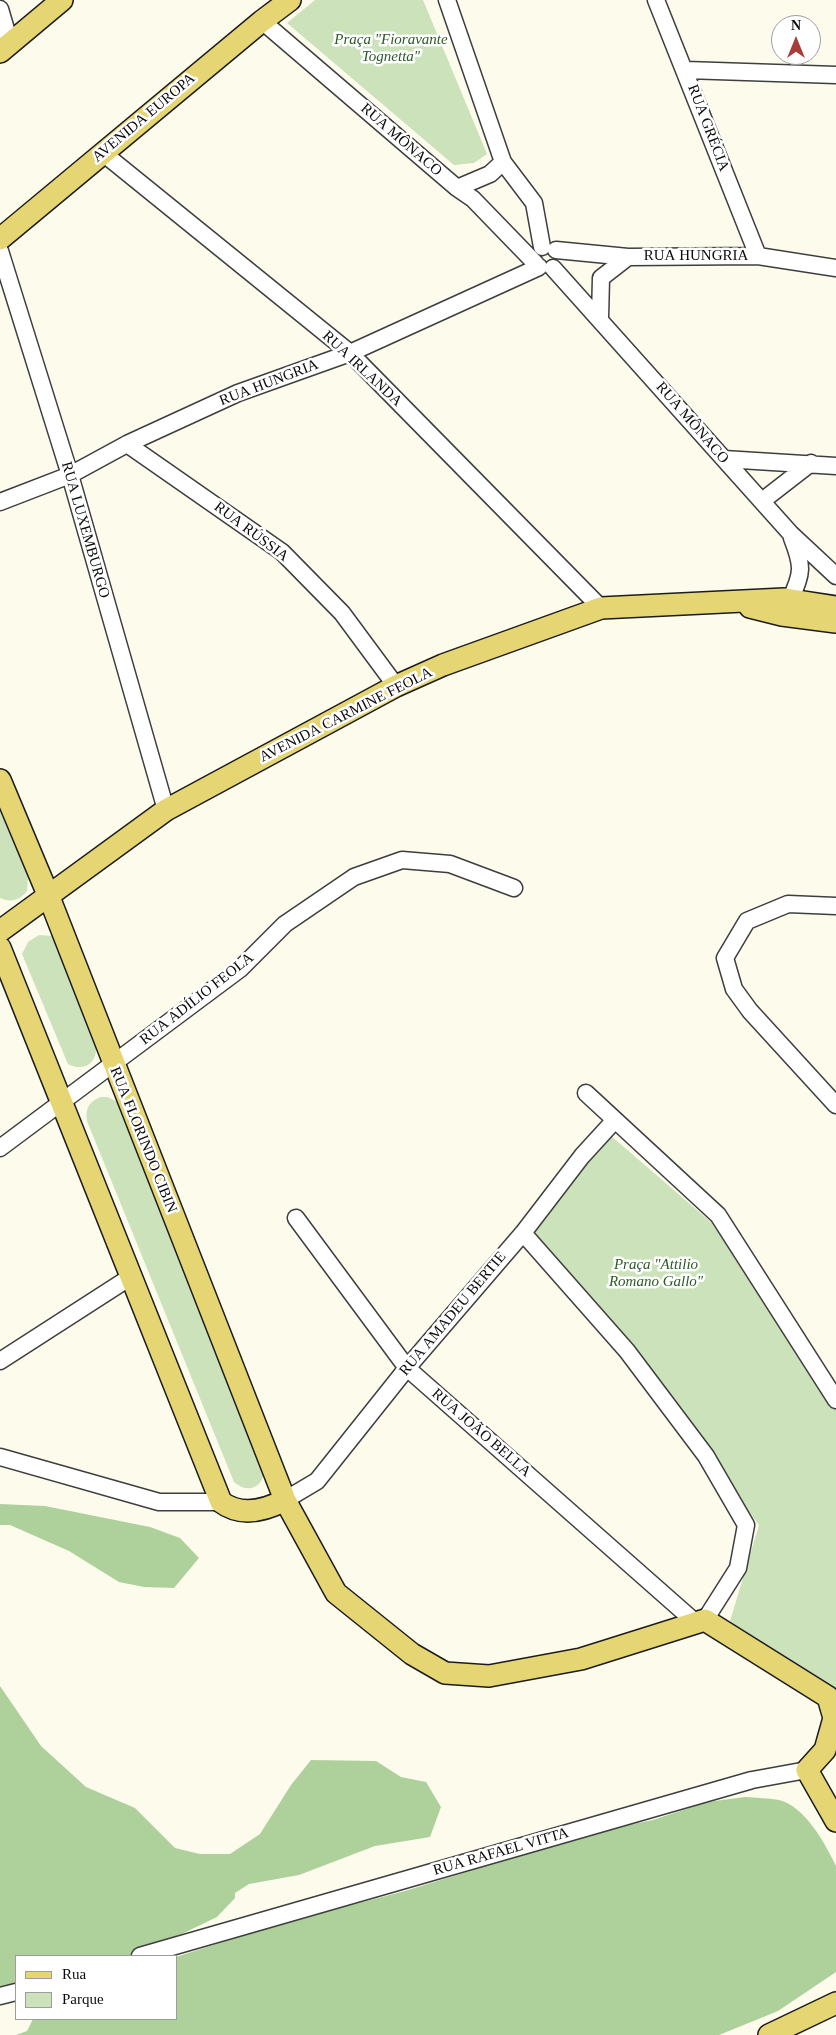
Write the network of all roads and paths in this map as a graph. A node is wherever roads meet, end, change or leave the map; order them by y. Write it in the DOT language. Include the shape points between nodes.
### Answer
graph roads {
  1 [pos="62,0"];
  2 [pos="290,0"];
  3 [pos="447,0"];
  4 [pos="656,0"];
  5 [pos="0,9"];
  6 [pos="262,21"];
  7 [pos="5,47"];
  8 [pos="686,70"];
  9 [pos="836,75"];
  10 [pos="103,153"];
  11 [pos="504,162"];
  12 [pos="457,188"];
  13 [pos="0,239"];
  14 [pos="549,249"];
  15 [pos="0,251"];
  16 [pos="758,256"];
  17 [pos="628,257"];
  18 [pos="543,266"];
  19 [pos="836,268"];
  20 [pos="600,318"];
  21 [pos="350,353"];
  22 [pos="127,444"];
  23 [pos="724,459"];
  24 [pos="811,463"];
  25 [pos="836,466"];
  26 [pos="70,475"];
  27 [pos="762,501"];
  28 [pos="0,502"];
  29 [pos="791,534"];
  30 [pos="836,576"];
  31 [pos="790,600"];
  32 [pos="733,602"];
  33 [pos="836,607"];
  34 [pos="601,608"];
  35 [pos="836,622"];
  36 [pos="396,686"];
  37 [pos="0,780"];
  38 [pos="166,810"];
  39 [pos="514,888"];
  40 [pos="49,897"];
  41 [pos="836,906"];
  42 [pos="0,931"];
  43 [pos="0,948"];
  44 [pos="114,1065"];
  45 [pos="586,1093"];
  46 [pos="63,1102"];
  47 [pos="836,1105"];
  48 [pos="614,1121"];
  49 [pos="0,1148"];
  50 [pos="296,1218"];
  51 [pos="523,1233"];
  52 [pos="132,1276"];
  53 [pos="0,1361"];
  54 [pos="407,1368"];
  55 [pos="836,1400"];
  56 [pos="0,1457"];
  57 [pos="285,1500"];
  58 [pos="221,1502"];
  59 [pos="700,1621"];
  60 [pos="807,1770"];
  61 [pos="836,1821"];
  62 [pos="143,1955"];
  63 [pos="15,1992"];
  64 [pos="0,1996"];
  65 [pos="836,2003"];
  66 [pos="769,2035"];
  1 -- 7 [label="main road"];
  2 -- 6 [label="main road, AVENIDA EUROPA"];
  3 -- 11 [label="street"];
  4 -- 8 [label="street, RUA GRÉCIA"];
  5 -- 7 [label="street"];
  6 -- 10 [label="main road, AVENIDA EUROPA"];
  6 -- 12 [label="street, RUA MÔNACO"];
  8 -- 9 [label="street"];
  8 -- 16 [label="street, RUA GRÉCIA"];
  10 -- 13 [label="main road, AVENIDA EUROPA"];
  10 -- 21 [label="street, RUA IRLANDA"];
  11 -- 12 [label="street" via="490,174"];
  11 -- 14 [label="street" via="534,203"];
  12 -- 18 [label="street, RUA MÔNACO" via="473,199"];
  14 -- 17 [label="street, RUA HUNGRIA"];
  14 -- 18 [label="street" via="534,256"];
  14 -- 18 [label="street" via="558,262"];
  15 -- 26 [label="street, RUA LUXEMBURGO"];
  16 -- 17 [label="street, RUA HUNGRIA"];
  16 -- 19 [label="street, RUA HUNGRIA"];
  17 -- 20 [label="street" via="601,278"];
  18 -- 20 [label="street, RUA MÔNACO"];
  18 -- 21 [label="street, RUA HUNGRIA"];
  20 -- 23 [label="street, RUA MÔNACO"];
  21 -- 22 [label="street, RUA HUNGRIA" via="238,393"];
  21 -- 34 [label="street, RUA IRLANDA"];
  22 -- 26 [label="street, RUA HUNGRIA"];
  22 -- 36 [label="street, RUA RÚSSIA" via="282,552 342,613"];
  23 -- 24 [label="street"];
  23 -- 27 [label="street, RUA MÔNACO"];
  24 -- 25 [label="street"];
  24 -- 27 [label="street"];
  26 -- 28 [label="street, RUA HUNGRIA"];
  26 -- 38 [label="street, RUA LUXEMBURGO"];
  27 -- 29 [label="street, RUA MÔNACO"];
  29 -- 30 [label="street, RUA MÔNACO"];
  29 -- 31 [label="street, RUA MÔNACO" via="801,562 801,572"];
  31 -- 32 [label="main road, AVENIDA CARMINE FEOLA"];
  31 -- 33 [label="main road, AVENIDA CARMINE FEOLA"];
  32 -- 34 [label="main road, AVENIDA CARMINE FEOLA"];
  32 -- 35 [label="main road, AVENIDA CARMINE FEOLA" via="782,615"];
  34 -- 36 [label="main road, AVENIDA CARMINE FEOLA" via="443,665"];
  36 -- 38 [label="main road, AVENIDA CARMINE FEOLA"];
  37 -- 40 [label="main road, RUA FLORINDO CIBIN"];
  38 -- 40 [label="main road, AVENIDA CARMINE FEOLA"];
  39 -- 44 [label="street, RUA ADÍLIO FEOLA" via="450,864 402,860 354,877 285,924 240,969"];
  40 -- 42 [label="main road, AVENIDA CARMINE FEOLA"];
  40 -- 44 [label="main road, RUA FLORINDO CIBIN"];
  41 -- 47 [label="street" via="788,904 747,921 725,958 734,989 750,1011"];
  43 -- 46 [label="main road"];
  44 -- 46 [label="street, RUA ADÍLIO FEOLA"];
  44 -- 57 [label="main road, RUA FLORINDO CIBIN"];
  45 -- 48 [label="street"];
  46 -- 49 [label="street, RUA ADÍLIO FEOLA"];
  46 -- 52 [label="main road"];
  48 -- 51 [label="street, RUA AMADEU BERTIE" via="582,1156"];
  48 -- 55 [label="street" via="718,1215"];
  50 -- 54 [label="street, RUA JOÃO BELLA"];
  51 -- 54 [label="street, RUA AMADEU BERTIE"];
  51 -- 59 [label="street" via="627,1351 706,1456 746,1526 738,1568"];
  52 -- 53 [label="street"];
  52 -- 58 [label="main road"];
  54 -- 57 [label="street, RUA AMADEU BERTIE" via="317,1480"];
  54 -- 59 [label="street, RUA JOÃO BELLA"];
  56 -- 58 [label="street" via="159,1502"];
  57 -- 58 [label="main road" via="269,1509 245,1512 232,1510"];
  57 -- 59 [label="main road, RUA FLORINDO CIBIN" via="336,1593 412,1654 445,1673 489,1676 581,1659"];
  59 -- 60 [label="main road" via="828,1697 834,1718 825,1750"];
  60 -- 61 [label="main road"];
  60 -- 62 [label="street, RUA RAFAEL VITTA" via="752,1780"];
  63 -- 64 [label="street"];
  65 -- 66 [label="main road"];
}
